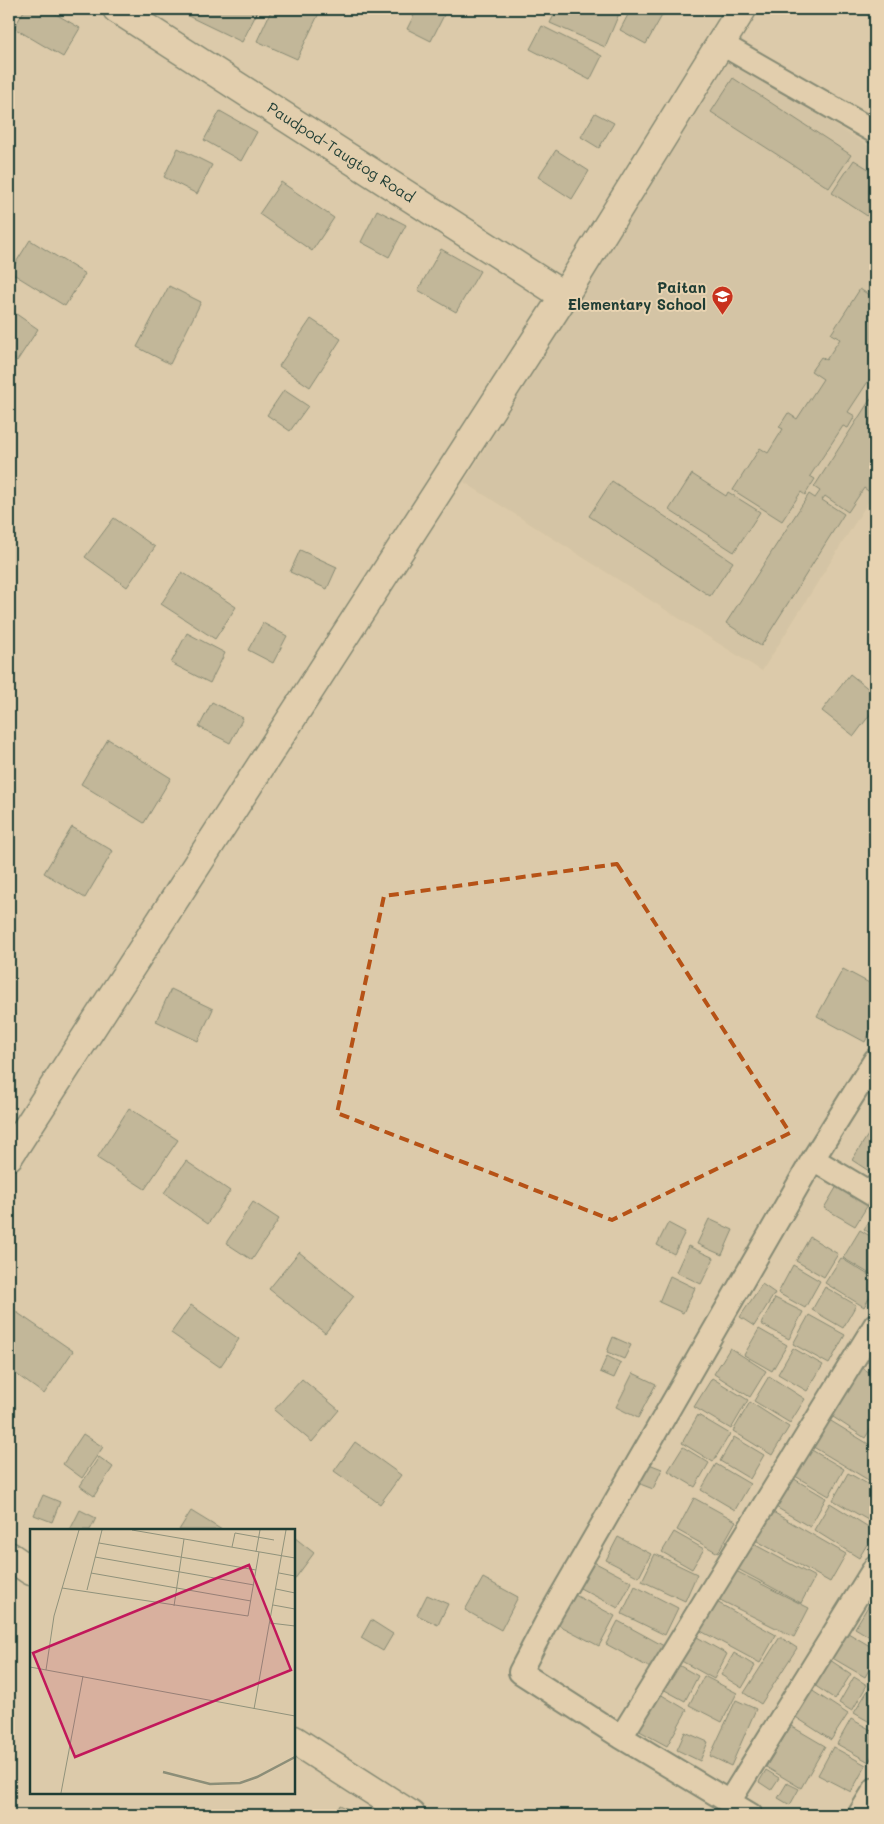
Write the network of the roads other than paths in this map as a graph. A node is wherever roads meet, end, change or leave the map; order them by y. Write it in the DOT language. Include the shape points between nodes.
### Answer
graph roads {
  1 [pos="117,9"];
  2 [pos="742,9"];
  3 [pos="720,43"];
  4 [pos="875,132"];
  5 [pos="564,296"];
  6 [pos="875,1060"];
  7 [pos="9,1156"];
  8 [pos="813,1158"];
  9 [pos="875,1196"];
  10 [pos="875,1325"];
  11 [pos="9,1556"];
  12 [pos="875,1566"];
  13 [pos="30,1570"];
  14 [pos="621,1737"];
  15 [pos="295,1741"];
  16 [pos="875,1789"];
  17 [pos="729,1802"];
  18 [pos="402,1813"];
  19 [pos="751,1815"];
  20 [pos="859,1815"];
  1 -- 5 [label="street, Paudpod-Taugtog Road"];
  2 -- 3 [label="street"];
  3 -- 4 [label="street"];
  3 -- 5 [label="street"];
  5 -- 7 [label="street"];
  6 -- 8 [label="street"];
  8 -- 9 [label="street"];
  8 -- 14 [label="street" via="520,1672"];
  10 -- 14 [label="street"];
  11 -- 13 [label="street"];
  12 -- 17 [label="street"];
  14 -- 17 [label="street"];
  15 -- 18 [label="street"];
  16 -- 20 [label="street"];
  17 -- 19 [label="street"];
}
